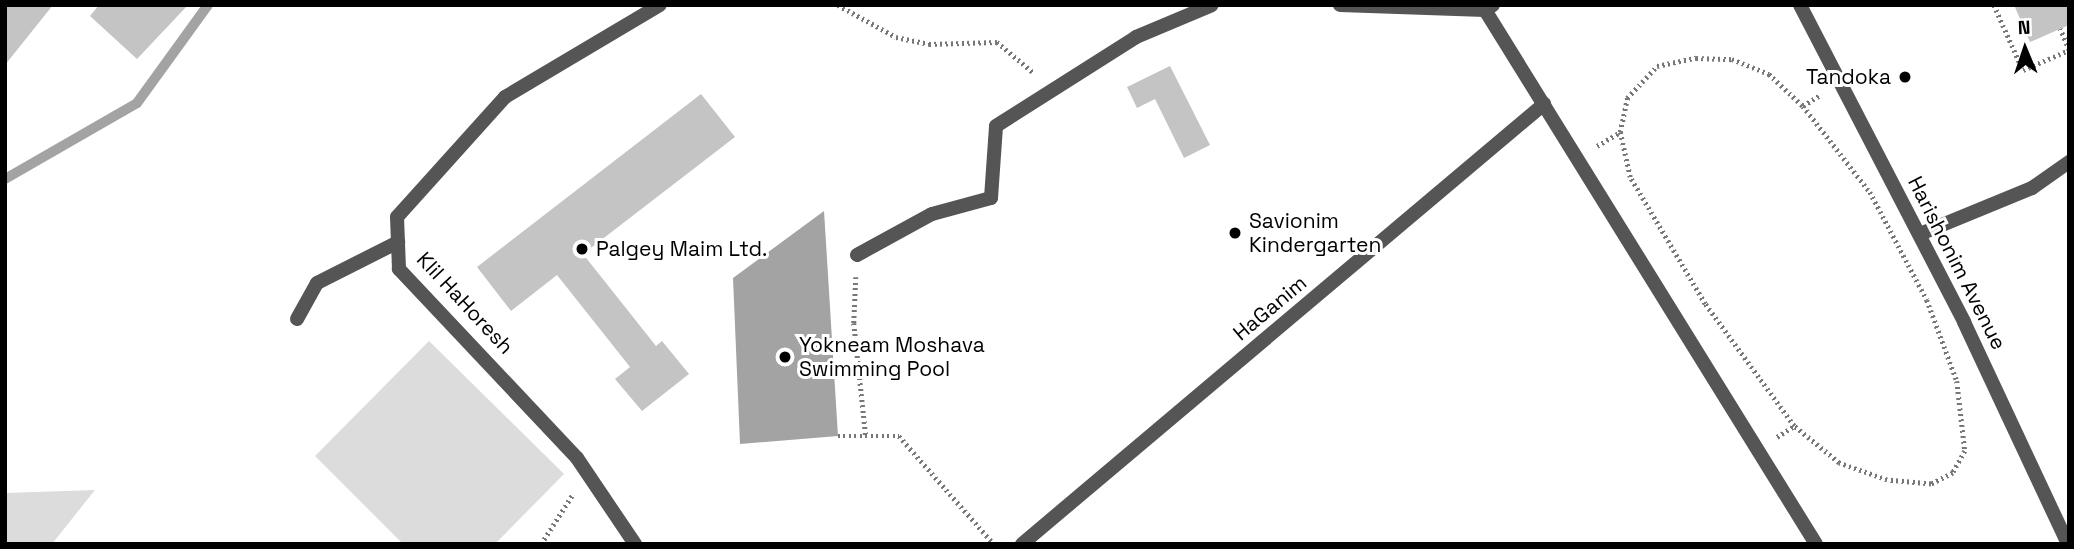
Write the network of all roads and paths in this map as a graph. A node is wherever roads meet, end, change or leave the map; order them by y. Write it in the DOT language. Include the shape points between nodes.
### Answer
graph roads {
  1 [pos="660,5"];
  2 [pos="838,5"];
  3 [pos="1212,5"];
  4 [pos="1339,5"];
  5 [pos="1800,5"];
  6 [pos="1994,5"];
  7 [pos="1489,7"];
  8 [pos="2060,29"];
  9 [pos="1052,88"];
  10 [pos="1544,104"];
  11 [pos="2069,162"];
  12 [pos="1920,234"];
  13 [pos="398,242"];
  14 [pos="857,255"];
  15 [pos="297,319"];
  16 [pos="1794,426"];
  17 [pos="838,436"];
  18 [pos="866,437"];
  19 [pos="587,472"];
  20 [pos="541,544"];
  21 [pos="635,544"];
  22 [pos="994,544"];
  23 [pos="1022,544"];
  24 [pos="1816,544"];
  25 [pos="2068,544"];
  1 -- 13 [label="street, Klil HaHoresh" via="505,97 397,217"];
  2 -- 9 [label="path" via="896,37 929,44 997,42"];
  3 -- 9 [label="street" via="1136,37"];
  4 -- 7 [label="street"];
  5 -- 12 [label="street, Harishonim Avenue"];
  6 -- 8 [label="path" via="2023,70 2069,50"];
  7 -- 10 [label="street"];
  9 -- 14 [label="street" via="996,127 991,198 932,214"];
  10 -- 23 [label="street, HaGanim"];
  10 -- 24 [label="street"];
  11 -- 12 [label="street" via="2032,188"];
  12 -- 25 [label="street, Harishonim Avenue"];
  13 -- 15 [label="street" via="317,282"];
  13 -- 19 [label="street, Klil HaHoresh" via="399,269 521,392"];
  14 -- 18 [label="path" via="854,323"];
  16 -- 16 [label="path" via="1705,304 1630,177 1620,132 1627,99 1657,66 1696,58 1732,59 1769,74 1834,144 1870,192 1927,300 1957,381 1965,450 1953,473 1931,484 1887,480 1839,463"];
  17 -- 18 [label="path"];
  18 -- 22 [label="path" via="899,436"];
  19 -- 20 [label="path"];
  19 -- 21 [label="street, Klil HaHoresh"];
}
